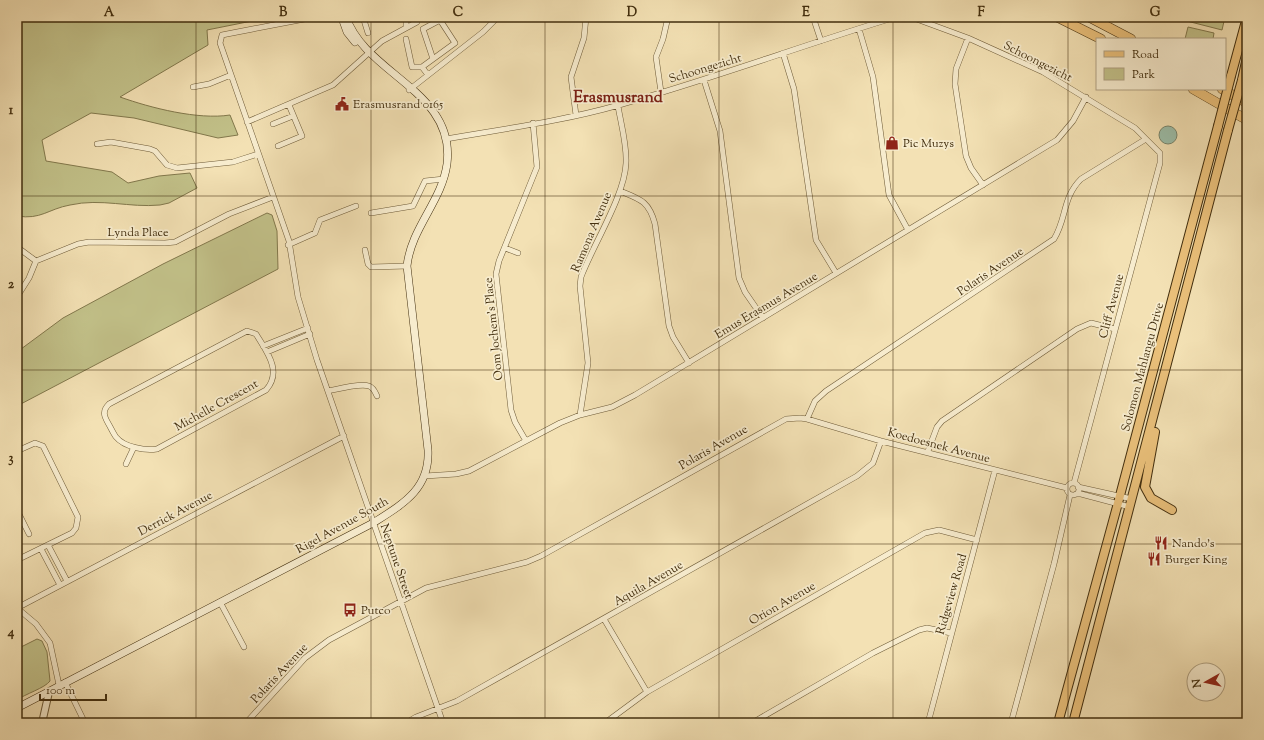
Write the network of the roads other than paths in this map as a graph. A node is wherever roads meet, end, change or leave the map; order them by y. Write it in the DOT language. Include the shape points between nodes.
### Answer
graph roads {
  1 [pos="315,17"];
  2 [pos="341,17"];
  3 [pos="346,17"];
  4 [pos="363,17"];
  5 [pos="406,17"];
  6 [pos="419,17"];
  7 [pos="498,17"];
  8 [pos="586,17"];
  9 [pos="668,17"];
  10 [pos="813,17"];
  11 [pos="896,17"];
  12 [pos="911,17"];
  13 [pos="1057,17"];
  14 [pos="1089,17"];
  15 [pos="1247,17"];
  16 [pos="406,28"];
  17 [pos="859,29"];
  18 [pos="368,33"];
  19 [pos="968,38"];
  20 [pos="1098,38"];
  21 [pos="1129,38"];
  22 [pos="406,39"];
  23 [pos="820,41"];
  24 [pos="367,53"];
  25 [pos="784,53"];
  26 [pos="1247,57"];
  27 [pos="433,59"];
  28 [pos="422,67"];
  29 [pos="231,75"];
  30 [pos="428,75"];
  31 [pos="704,80"];
  32 [pos="193,86"];
  33 [pos="410,89"];
  34 [pos="1195,90"];
  35 [pos="1224,90"];
  36 [pos="661,92"];
  37 [pos="1086,98"];
  38 [pos="1247,103"];
  39 [pos="289,105"];
  40 [pos="618,106"];
  41 [pos="576,115"];
  42 [pos="293,116"];
  43 [pos="1247,120"];
  44 [pos="247,122"];
  45 [pos="273,124"];
  46 [pos="533,124"];
  47 [pos="446,138"];
  48 [pos="1146,139"];
  49 [pos="97,144"];
  50 [pos="278,146"];
  51 [pos="258,154"];
  52 [pos="444,179"];
  53 [pos="983,185"];
  54 [pos="620,191"];
  55 [pos="273,197"];
  56 [pos="356,206"];
  57 [pos="371,213"];
  58 [pos="908,230"];
  59 [pos="289,245"];
  60 [pos="17,247"];
  61 [pos="505,248"];
  62 [pos="365,250"];
  63 [pos="518,253"];
  64 [pos="36,261"];
  65 [pos="407,266"];
  66 [pos="836,274"];
  67 [pos="17,297"];
  68 [pos="763,318"];
  69 [pos="1115,329"];
  70 [pos="308,332"];
  71 [pos="263,346"];
  72 [pos="267,352"];
  73 [pos="1170,353"];
  74 [pos="689,363"];
  75 [pos="328,391"];
  76 [pos="376,396"];
  77 [pos="580,415"];
  78 [pos="807,419"];
  79 [pos="344,436"];
  80 [pos="881,441"];
  81 [pos="526,442"];
  82 [pos="134,447"];
  83 [pos="17,451"];
  84 [pos="928,451"];
  85 [pos="126,464"];
  86 [pos="995,470"];
  87 [pos="425,476"];
  88 [pos="1076,485"];
  89 [pos="1066,488"];
  90 [pos="1076,494"];
  91 [pos="1070,495"];
  92 [pos="1119,500"];
  93 [pos="1131,503"];
  94 [pos="17,510"];
  95 [pos="1172,510"];
  96 [pos="373,523"];
  97 [pos="29,534"];
  98 [pos="977,540"];
  99 [pos="48,545"];
  100 [pos="42,549"];
  101 [pos="17,560"];
  102 [pos="67,582"];
  103 [pos="60,585"];
  104 [pos="220,602"];
  105 [pos="400,602"];
  106 [pos="17,608"];
  107 [pos="604,619"];
  108 [pos="951,633"];
  109 [pos="244,647"];
  110 [pos="62,684"];
  111 [pos="49,692"];
  112 [pos="647,692"];
  113 [pos="17,708"];
  114 [pos="438,708"];
  115 [pos="42,723"];
  116 [pos="85,723"];
  117 [pos="246,723"];
  118 [pos="406,723"];
  119 [pos="443,723"];
  120 [pos="605,723"];
  121 [pos="752,723"];
  122 [pos="928,723"];
  123 [pos="1010,723"];
  124 [pos="1058,723"];
  125 [pos="1073,723"];
  1 -- 29 [label="street, Neptune Street" via="222,36 220,40"];
  2 -- 24 [label="main road, Rigel Avenue South" via="347,32"];
  3 -- 24 [label="main road, Rigel Avenue South"];
  4 -- 18 [label="street"];
  5 -- 16 [label="street"];
  6 -- 16 [label="street" via="417,22"];
  7 -- 30 [label="street"];
  8 -- 41 [label="street" via="584,38 571,77"];
  9 -- 36 [label="street" via="656,57"];
  10 -- 23 [label="street"];
  11 -- 17 [label="street, Schoongezicht"];
  12 -- 19 [label="street, Schoongezicht"];
  13 -- 20 [label="highway"];
  14 -- 21 [label="highway"];
  15 -- 92 [label="main road, Solomon Mahlangu Drive, bridge"];
  16 -- 24 [label="street" via="382,41"];
  17 -- 23 [label="street, Schoongezicht"];
  17 -- 58 [label="street" via="873,76 889,195"];
  19 -- 37 [label="street, Schoongezicht" via="1043,72"];
  19 -- 53 [label="street" via="956,69 955,84 966,156 974,174"];
  22 -- 28 [label="street" via="412,67"];
  23 -- 25 [label="street, Schoongezicht"];
  24 -- 33 [label="main road, Rigel Avenue South"];
  24 -- 39 [label="street" via="333,86"];
  25 -- 31 [label="street, Schoongezicht"];
  25 -- 66 [label="street" via="794,89 816,240"];
  26 -- 73 [label="main road, Solomon Mahlangu Drive, bridge"];
  27 -- 27 [label="street" via="455,42 440,20 423,29"];
  27 -- 28 [label="street"];
  28 -- 30 [label="street"];
  29 -- 32 [label="street" via="209,84"];
  29 -- 44 [label="street, Neptune Street"];
  30 -- 33 [label="street"];
  31 -- 36 [label="street, Schoongezicht"];
  31 -- 68 [label="street" via="720,131 739,278 745,292"];
  33 -- 47 [label="main road, Rigel Avenue South" via="436,116"];
  34 -- 43 [label="highway"];
  35 -- 38 [label="highway"];
  36 -- 40 [label="street, Schoongezicht"];
  37 -- 48 [label="street, Schoongezicht" via="1135,128"];
  37 -- 53 [label="street, Emus Erasmus Avenue" via="1061,136"];
  39 -- 42 [label="street"];
  39 -- 44 [label="street"];
  40 -- 41 [label="street, Schoongezicht"];
  40 -- 54 [label="street, Ramona Avenue" via="626,161"];
  41 -- 46 [label="street, Schoongezicht"];
  42 -- 45 [label="street"];
  42 -- 50 [label="street" via="302,136"];
  44 -- 51 [label="street, Neptune Street"];
  46 -- 47 [label="street, Schoongezicht"];
  46 -- 61 [label="street, Oom Jochem's Place" via="537,167"];
  47 -- 52 [label="main road, Rigel Avenue South" via="447,163"];
  48 -- 69 [label="street, Cliff Avenue" via="1160,153 1160,163"];
  48 -- 78 [label="street, Polaris Avenue" via="1076,184 1069,194 1054,239 826,391 815,401"];
  49 -- 51 [label="street" via="111,142 148,148 155,151 167,165 176,168 233,162"];
  51 -- 55 [label="street, Neptune Street"];
  52 -- 57 [label="street" via="427,180 413,206"];
  52 -- 65 [label="main road, Rigel Avenue South" via="413,240"];
  53 -- 58 [label="street, Emus Erasmus Avenue"];
  54 -- 74 [label="street" via="644,201 650,211 668,326"];
  54 -- 77 [label="street, Ramona Avenue" via="581,277 588,363"];
  55 -- 59 [label="street, Neptune Street"];
  55 -- 64 [label="street, Lynda Place" via="229,214 175,242 89,242"];
  56 -- 59 [label="street" via="320,220 315,233"];
  58 -- 66 [label="street, Emus Erasmus Avenue"];
  59 -- 70 [label="street, Neptune Street" via="296,293"];
  60 -- 64 [label="street"];
  61 -- 63 [label="street"];
  61 -- 81 [label="street, Oom Jochem's Place" via="497,269 497,284 511,410"];
  62 -- 65 [label="street" via="371,267"];
  64 -- 67 [label="street"];
  65 -- 87 [label="main road, Rigel Avenue South" via="428,450"];
  66 -- 68 [label="street, Emus Erasmus Avenue"];
  68 -- 74 [label="street, Emus Erasmus Avenue"];
  69 -- 84 [label="street" via="1091,323 1072,332 942,421 937,426"];
  69 -- 88 [label="street, Cliff Avenue"];
  70 -- 71 [label="street"];
  70 -- 72 [label="street"];
  70 -- 75 [label="street, Neptune Street"];
  71 -- 72 [label="street, Michelle Crescent"];
  71 -- 82 [label="street, Michelle Crescent" via="256,334 244,332 108,404 104,415 116,437"];
  72 -- 82 [label="street, Michelle Crescent" via="274,371 268,387 263,392 157,449"];
  73 -- 93 [label="main road, Solomon Mahlangu Drive"];
  73 -- 95 [label="main road" via="1145,486 1151,498"];
  74 -- 77 [label="street, Emus Erasmus Avenue" via="612,407"];
  75 -- 76 [label="street" via="362,385 374,389"];
  75 -- 79 [label="street, Neptune Street"];
  77 -- 81 [label="street, Emus Erasmus Avenue"];
  78 -- 80 [label="street, Koedoesnek Avenue"];
  78 -- 105 [label="street, Polaris Avenue" via="793,418 778,422 534,560 430,587"];
  79 -- 96 [label="street, Neptune Street"];
  79 -- 102 [label="street, Derrick Avenue"];
  80 -- 84 [label="street, Koedoesnek Avenue"];
  80 -- 107 [label="street, Aquila Avenue" via="873,463 857,476"];
  81 -- 87 [label="street, Emus Erasmus Avenue" via="469,471"];
  82 -- 85 [label="street"];
  83 -- 99 [label="street" via="35,443 43,446 78,517 72,533"];
  84 -- 86 [label="street, Koedoesnek Avenue"];
  86 -- 89 [label="street, Koedoesnek Avenue"];
  86 -- 98 [label="street, Ridgeview Road"];
  87 -- 96 [label="main road, Rigel Avenue South" via="405,502"];
  88 -- 89 [label="street" via="1068,484"];
  88 -- 90 [label="street, Cliff Avenue"];
  88 -- 92 [label="street"];
  89 -- 91 [label="street"];
  90 -- 91 [label="street"];
  90 -- 92 [label="street"];
  91 -- 123 [label="street" via="1054,564"];
  92 -- 93 [label="street"];
  92 -- 93 [label="street"];
  92 -- 124 [label="main road, Solomon Mahlangu Drive"];
  93 -- 125 [label="main road, Solomon Mahlangu Drive"];
  94 -- 97 [label="street"];
  96 -- 104 [label="main road, Rigel Avenue South"];
  96 -- 105 [label="street, Neptune Street"];
  98 -- 108 [label="street, Ridgeview Road"];
  98 -- 112 [label="street, Orion Avenue" via="940,530 925,533"];
  99 -- 100 [label="street"];
  99 -- 102 [label="street"];
  100 -- 101 [label="street"];
  100 -- 103 [label="street"];
  102 -- 103 [label="street, Derrick Avenue"];
  103 -- 106 [label="street, Derrick Avenue"];
  104 -- 109 [label="street"];
  104 -- 110 [label="main road, Rigel Avenue South"];
  105 -- 114 [label="street, Neptune Street"];
  105 -- 117 [label="street, Polaris Avenue" via="316,649 300,663"];
  106 -- 110 [label="street" via="41,630 50,643"];
  107 -- 112 [label="street"];
  107 -- 114 [label="street, Aquila Avenue" via="457,701"];
  108 -- 121 [label="street" via="927,628 919,630 873,653"];
  108 -- 122 [label="street, Ridgeview Road"];
  110 -- 111 [label="main road, Rigel Avenue South"];
  110 -- 116 [label="street"];
  111 -- 113 [label="main road, Rigel Avenue South"];
  111 -- 115 [label="street"];
  112 -- 120 [label="street, Orion Avenue"];
  114 -- 118 [label="street, Aquila Avenue"];
  114 -- 119 [label="street, Neptune Street"];
}
